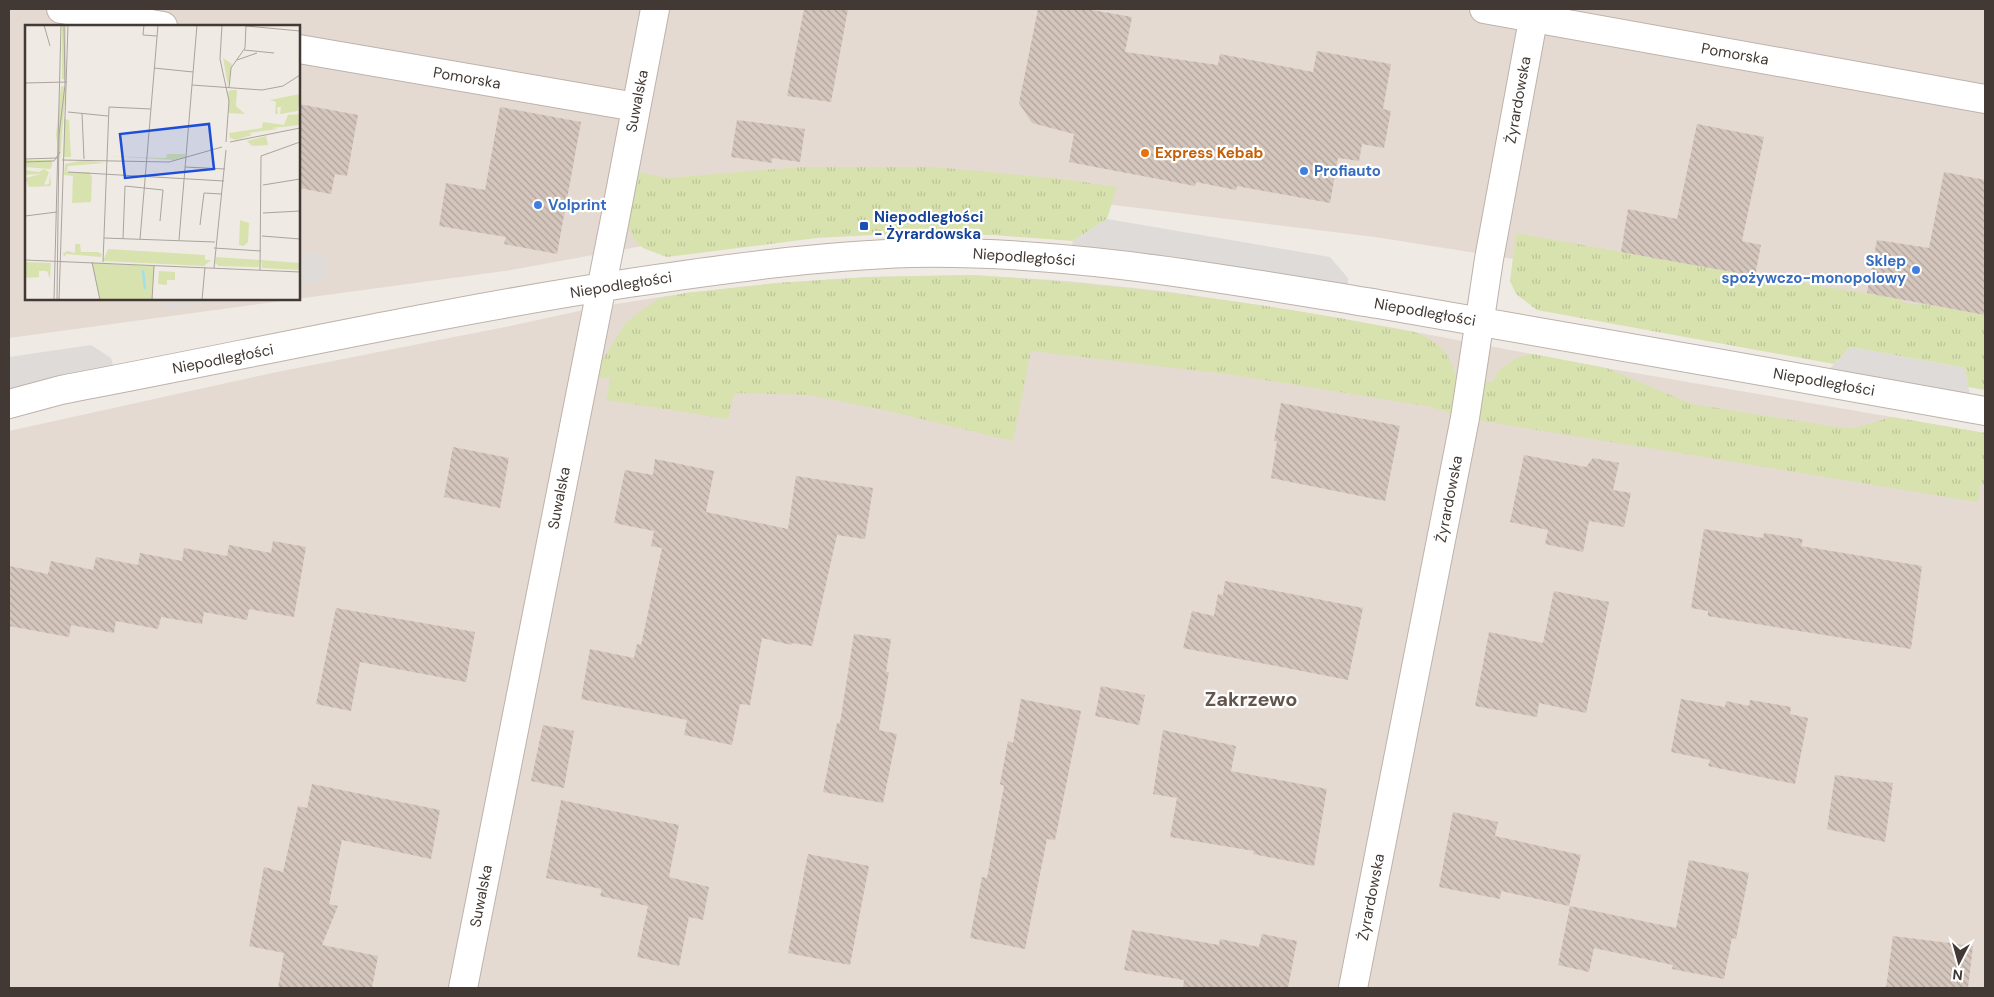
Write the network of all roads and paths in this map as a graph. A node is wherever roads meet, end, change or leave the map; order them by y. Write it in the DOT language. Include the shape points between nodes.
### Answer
graph roads {
  1 [pos="61,9"];
  2 [pos="655,9"];
  3 [pos="1484,9"];
  4 [pos="1534,13"];
  5 [pos="157,25"];
  6 [pos="300,49"];
  7 [pos="1985,99"];
  8 [pos="636,107"];
  9 [pos="601,288"];
  10 [pos="1480,322"];
  11 [pos="61,390"];
  12 [pos="9,394"];
  13 [pos="9,404"];
  14 [pos="1985,411"];
  15 [pos="462,988"];
  16 [pos="1353,988"];
  1 -- 5 [label="street"];
  2 -- 8 [label="street, Suwalska"];
  3 -- 4 [label="street, Pomorska"];
  4 -- 7 [label="street, Pomorska"];
  4 -- 10 [label="street, Żyrardowska"];
  6 -- 8 [label="street, Pomorska"];
  8 -- 9 [label="street, Suwalska"];
  9 -- 10 [label="street, Niepodległości" via="812,259 970,254 1107,263 1184,272"];
  9 -- 11 [label="street, Niepodległości" via="497,305"];
  9 -- 15 [label="street, Suwalska"];
  10 -- 14 [label="street, Niepodległości"];
  10 -- 16 [label="street, Żyrardowska" via="1465,418"];
  11 -- 12 [label="street, Niepodległości"];
  11 -- 13 [label="street, Niepodległości"];
}
